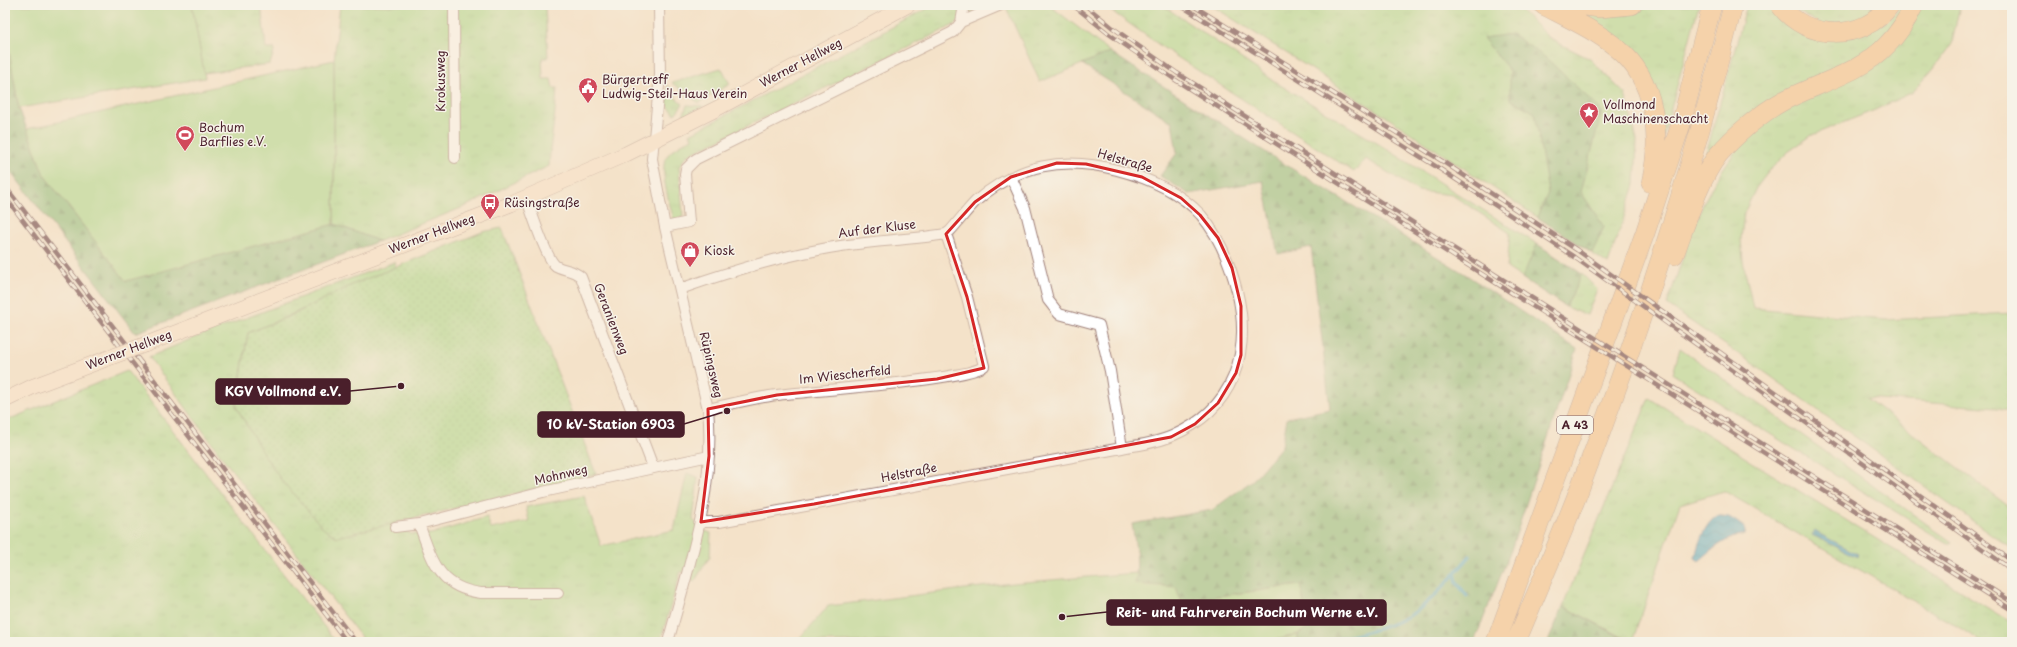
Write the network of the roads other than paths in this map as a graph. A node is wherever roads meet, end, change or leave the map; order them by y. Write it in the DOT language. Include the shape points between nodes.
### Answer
graph roads {
  1 [pos="454,5"];
  2 [pos="659,5"];
  3 [pos="908,5"];
  4 [pos="964,5"];
  5 [pos="1001,5"];
  6 [pos="1543,5"];
  7 [pos="1578,5"];
  8 [pos="1632,5"];
  9 [pos="1712,5"];
  10 [pos="1733,5"];
  11 [pos="1780,5"];
  12 [pos="1890,5"];
  13 [pos="1914,5"];
  14 [pos="961,22"];
  15 [pos="654,141"];
  16 [pos="455,158"];
  17 [pos="1011,177"];
  18 [pos="526,197"];
  19 [pos="665,227"];
  20 [pos="1644,233"];
  21 [pos="946,234"];
  22 [pos="680,289"];
  23 [pos="1635,337"];
  24 [pos="5,400"];
  25 [pos="708,409"];
  26 [pos="1122,448"];
  27 [pos="709,456"];
  28 [pos="652,467"];
  29 [pos="701,522"];
  30 [pos="419,524"];
  31 [pos="395,527"];
  32 [pos="558,593"];
  33 [pos="668,642"];
  34 [pos="1496,642"];
  35 [pos="1516,642"];
  1 -- 16 [label="street, Krokusweg"];
  2 -- 15 [label="street" via="660,76"];
  3 -- 15 [label="main road, Werner Hellweg"];
  4 -- 14 [label="street"];
  5 -- 14 [label="street"];
  6 -- 20 [label="highway" via="1618,48 1645,84 1653,111 1656,150 1643,215"];
  7 -- 8 [label="highway" via="1600,8"];
  9 -- 20 [label="highway, A 43" via="1681,124"];
  10 -- 23 [label="highway, A 43" via="1696,142"];
  11 -- 12 [label="highway" via="1786,14 1796,21 1824,33 1841,33 1870,24"];
  13 -- 23 [label="highway" via="1897,34 1874,57 1848,72 1782,102 1753,123 1718,156 1704,180 1659,295"];
  14 -- 19 [label="street" via="953,32 696,159 686,169 685,174 689,222"];
  15 -- 18 [label="main road, Werner Hellweg"];
  15 -- 19 [label="street, Rüpingsweg" via="652,159"];
  17 -- 21 [label="street, Helstraße" via="976,202"];
  17 -- 26 [label="street" via="1025,208 1048,300 1058,314 1099,326 1110,371"];
  17 -- 26 [label="street, Helstraße" via="1057,163 1086,164 1142,177 1169,190 1200,215 1218,238 1232,268 1241,306 1243,338 1236,373 1228,388 1218,403 1195,424 1172,437"];
  18 -- 24 [label="main road, Werner Hellweg, bridge" via="34,386"];
  18 -- 28 [label="street, Geranienweg" via="551,262 575,271 581,277"];
  19 -- 22 [label="street, Rüpingsweg"];
  20 -- 34 [label="highway, A 43"];
  21 -- 22 [label="street, Auf der Kluse" via="879,240 818,250 720,275"];
  21 -- 25 [label="street, Im Wiescherfeld" via="967,297 984,366 980,370 937,379 777,395"];
  22 -- 25 [label="street, Rüpingsweg"];
  23 -- 35 [label="highway, A 43" via="1576,499"];
  25 -- 27 [label="street, Rüpingsweg"];
  26 -- 29 [label="street, Helstraße" via="726,520"];
  27 -- 28 [label="street, Mohnweg"];
  27 -- 29 [label="street, Rüpingsweg" via="708,482"];
  28 -- 30 [label="street, Mohnweg"];
  29 -- 33 [label="street, Rüpingsweg"];
  30 -- 31 [label="street, Mohnweg"];
  30 -- 32 [label="street" via="434,565 446,580 454,585 481,593"];
}
